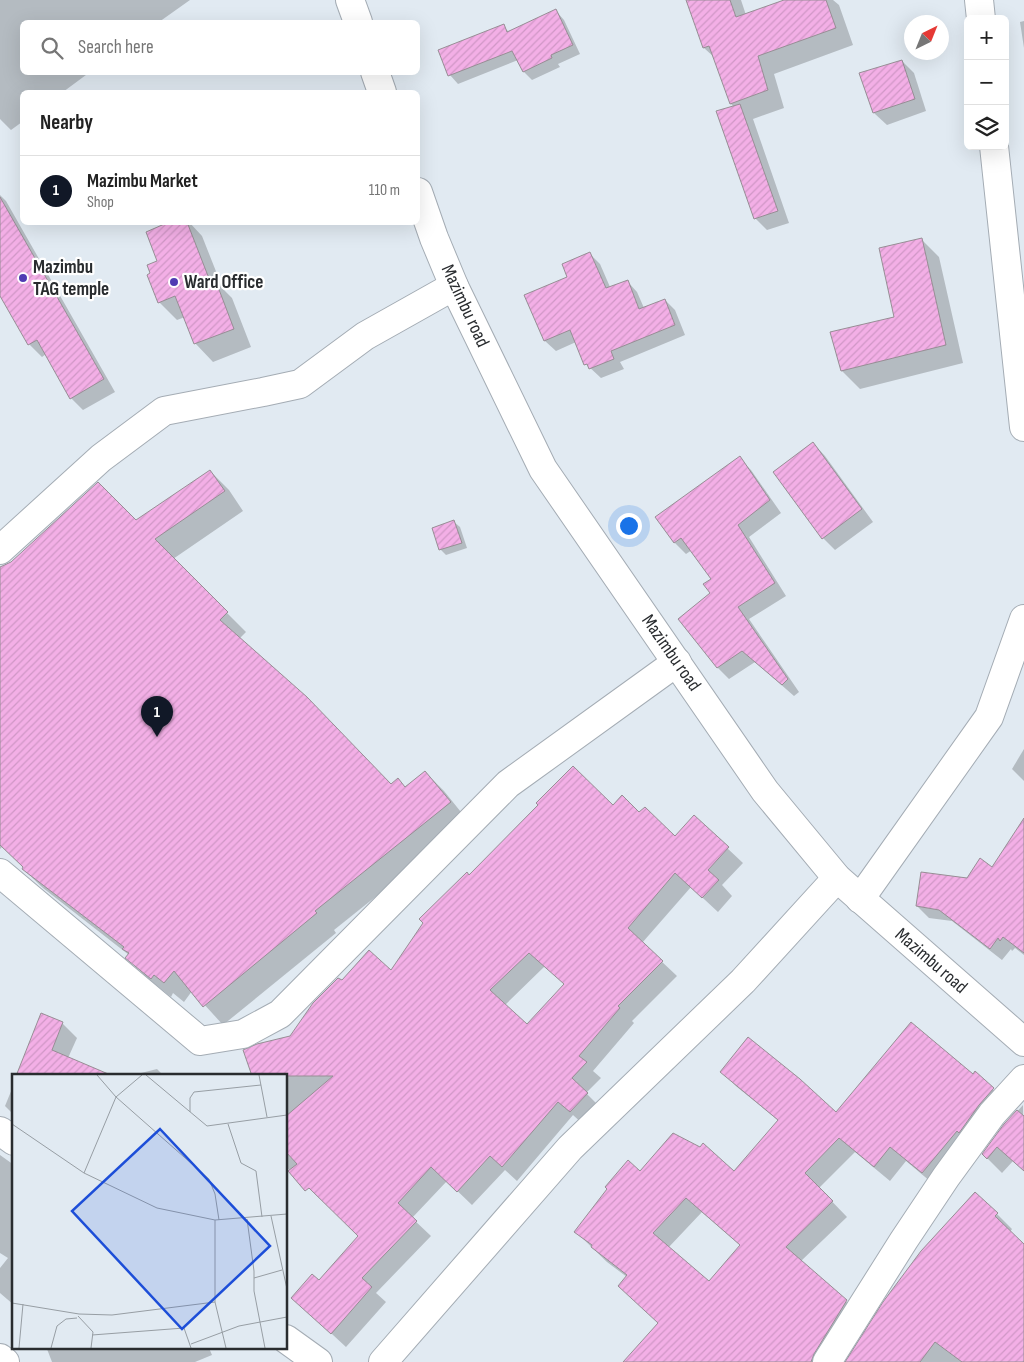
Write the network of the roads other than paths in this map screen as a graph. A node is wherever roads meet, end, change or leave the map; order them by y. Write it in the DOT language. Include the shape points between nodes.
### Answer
graph roads {
  1 [pos="350,0"];
  2 [pos="979,0"];
  3 [pos="981,15"];
  4 [pos="357,20"];
  5 [pos="376,75"];
  6 [pos="381,90"];
  7 [pos="994,150"];
  8 [pos="420,198"];
  9 [pos="454,286"];
  10 [pos="1024,427"];
  11 [pos="0,550"];
  12 [pos="1024,619"];
  13 [pos="676,662"];
  14 [pos="0,874"];
  15 [pos="837,878"];
  16 [pos="860,900"];
  17 [pos="1024,1042"];
  18 [pos="1024,1079"];
  19 [pos="0,1131"];
  20 [pos="12,1140"];
  21 [pos="288,1340"];
  22 [pos="0,1358"];
  23 [pos="5,1362"];
  24 [pos="318,1362"];
  25 [pos="383,1362"];
  26 [pos="827,1362"];
  1 -- 4 [label="street"];
  2 -- 3 [label="street"];
  5 -- 6 [label="street"];
  7 -- 10 [label="street"];
  8 -- 9 [label="street, Mazimbu road"];
  9 -- 11 [label="street" via="365,336 300,384 164,411 101,458"];
  9 -- 13 [label="street, Mazimbu road" via="543,469"];
  12 -- 16 [label="street" via="989,718"];
  13 -- 14 [label="street" via="508,784 280,1014 243,1034 200,1041"];
  13 -- 15 [label="street, Mazimbu road" via="765,792"];
  15 -- 16 [label="street, Mazimbu road"];
  15 -- 25 [label="street" via="744,981 570,1148"];
  16 -- 17 [label="street, Mazimbu road"];
  18 -- 26 [label="street" via="992,1114 946,1177"];
  19 -- 20 [label="street"];
  21 -- 24 [label="street"];
  22 -- 23 [label="street"];
}
